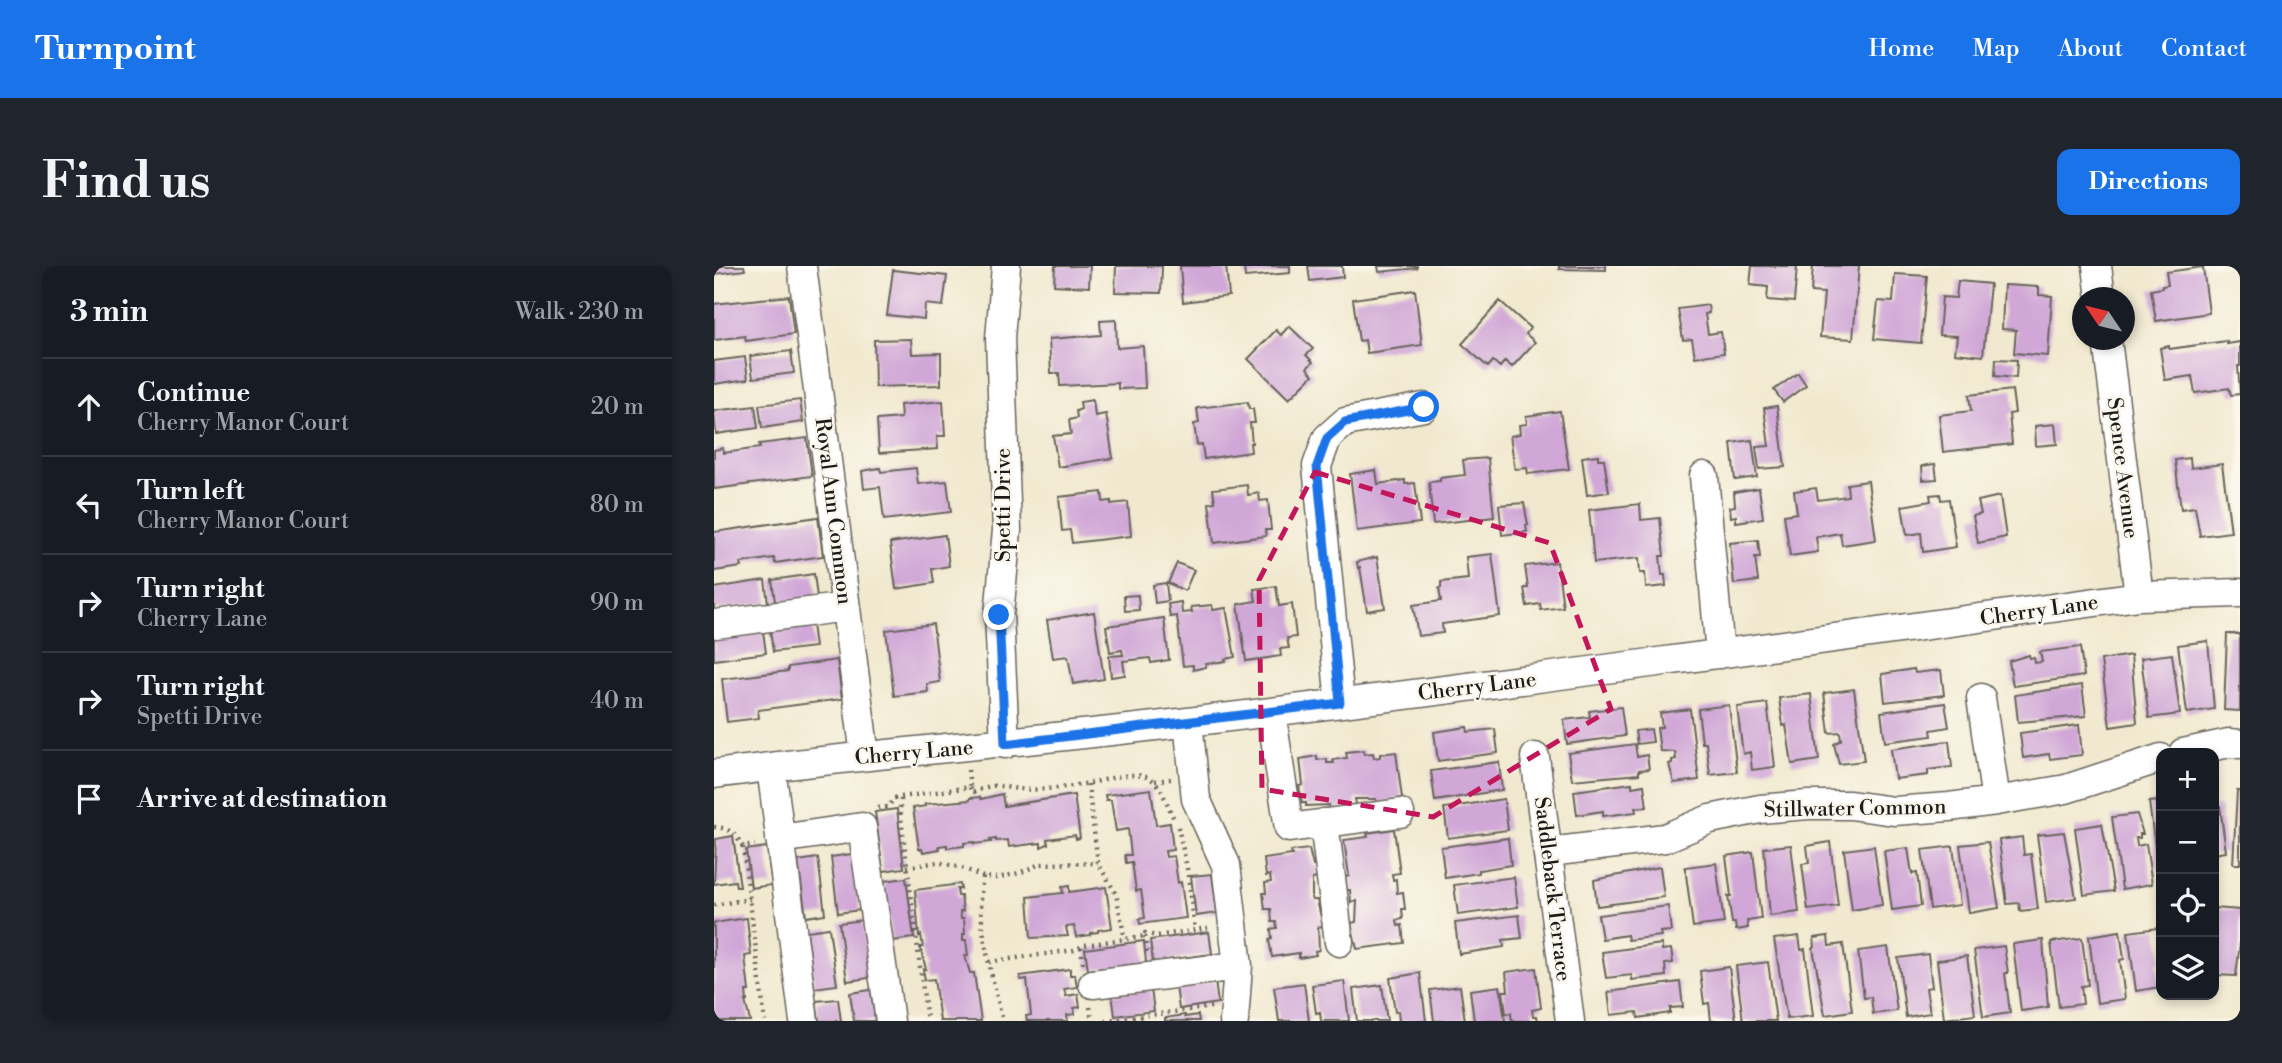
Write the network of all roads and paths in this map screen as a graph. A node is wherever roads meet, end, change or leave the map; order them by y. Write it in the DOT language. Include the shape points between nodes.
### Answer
graph roads {
  1 [pos="802,266"];
  2 [pos="1006,266"];
  3 [pos="2098,266"];
  4 [pos="2101,287"];
  5 [pos="2108,350"];
  6 [pos="1424,407"];
  7 [pos="1704,476"];
  8 [pos="2240,593"];
  9 [pos="2139,596"];
  10 [pos="846,607"];
  11 [pos="716,624"];
  12 [pos="1720,654"];
  13 [pos="1981,698"];
  14 [pos="1340,703"];
  15 [pos="1271,712"];
  16 [pos="1188,722"];
  17 [pos="1005,744"];
  18 [pos="2240,744"];
  19 [pos="2206,748"];
  20 [pos="865,756"];
  21 [pos="1535,757"];
  22 [pos="2156,760"];
  23 [pos="771,767"];
  24 [pos="714,775"];
  25 [pos="1088,784"];
  26 [pos="901,799"];
  27 [pos="1996,801"];
  28 [pos="1400,813"];
  29 [pos="1324,823"];
  30 [pos="714,827"];
  31 [pos="862,827"];
  32 [pos="780,839"];
  33 [pos="743,847"];
  34 [pos="1549,852"];
  35 [pos="1098,863"];
  36 [pos="907,867"];
  37 [pos="984,877"];
  38 [pos="750,899"];
  39 [pos="714,905"];
  40 [pos="1233,923"];
  41 [pos="1195,930"];
  42 [pos="1125,939"];
  43 [pos="1339,942"];
  44 [pos="989,962"];
  45 [pos="1238,966"];
  46 [pos="1093,984"];
  47 [pos="1235,1012"];
  48 [pos="765,1021"];
  49 [pos="804,1021"];
  50 [pos="890,1021"];
  51 [pos="927,1021"];
  52 [pos="1003,1021"];
  53 [pos="1105,1021"];
  54 [pos="1570,1021"];
  1 -- 10 [label="street, Royal Ann Common"];
  2 -- 17 [label="street, Spetti Drive" via="1000,338 1007,530 999,615"];
  3 -- 4 [label="street"];
  5 -- 9 [label="street, Spence Avenue"];
  6 -- 14 [label="street" via="1345,422 1327,438 1317,466"];
  7 -- 12 [label="street"];
  8 -- 9 [label="street, Cherry Lane"];
  9 -- 12 [label="street, Cherry Lane"];
  10 -- 11 [label="street"];
  10 -- 20 [label="street, Royal Ann Common"];
  12 -- 14 [label="street, Cherry Lane"];
  13 -- 27 [label="street"];
  14 -- 15 [label="street, Cherry Lane"];
  15 -- 16 [label="street, Cherry Lane"];
  15 -- 29 [label="street" via="1289,828"];
  16 -- 17 [label="street, Cherry Lane"];
  16 -- 40 [label="street" via="1196,799 1226,865"];
  17 -- 20 [label="street, Cherry Lane"];
  18 -- 19 [label="street"];
  20 -- 23 [label="street, Cherry Lane"];
  21 -- 34 [label="street, Saddleback Terrace"];
  22 -- 27 [label="street, Stillwater Common" via="2066,789"];
  23 -- 24 [label="street, Cherry Lane"];
  23 -- 32 [label="street"];
  25 -- 26 [label="path" via="1019,789 990,785 972,793 970,787"];
  25 -- 35 [label="path"];
  25 -- 41 [label="path" via="1129,775 1155,781 1178,828"];
  26 -- 31 [label="path" via="894,798 888,807 876,809"];
  26 -- 36 [label="path"];
  27 -- 34 [label="street, Stillwater Common" via="1894,811 1850,805 1760,809 1710,819 1665,838"];
  28 -- 29 [label="street"];
  29 -- 43 [label="street"];
  30 -- 33 [label="path" via="728,827"];
  31 -- 32 [label="street"];
  31 -- 50 [label="street"];
  32 -- 33 [label="path"];
  32 -- 49 [label="street"];
  33 -- 38 [label="path"];
  34 -- 54 [label="street, Saddleback Terrace"];
  35 -- 37 [label="path" via="1040,864 998,878"];
  35 -- 42 [label="path" via="1116,894"];
  36 -- 37 [label="path" via="938,862"];
  36 -- 51 [label="path"];
  37 -- 44 [label="path" via="981,892"];
  38 -- 39 [label="path"];
  38 -- 48 [label="path"];
  40 -- 41 [label="path"];
  40 -- 45 [label="street"];
  41 -- 42 [label="path"];
  42 -- 44 [label="path"];
  44 -- 52 [label="path"];
  45 -- 46 [label="street"];
  45 -- 47 [label="street"];
  47 -- 53 [label="path"];
}
